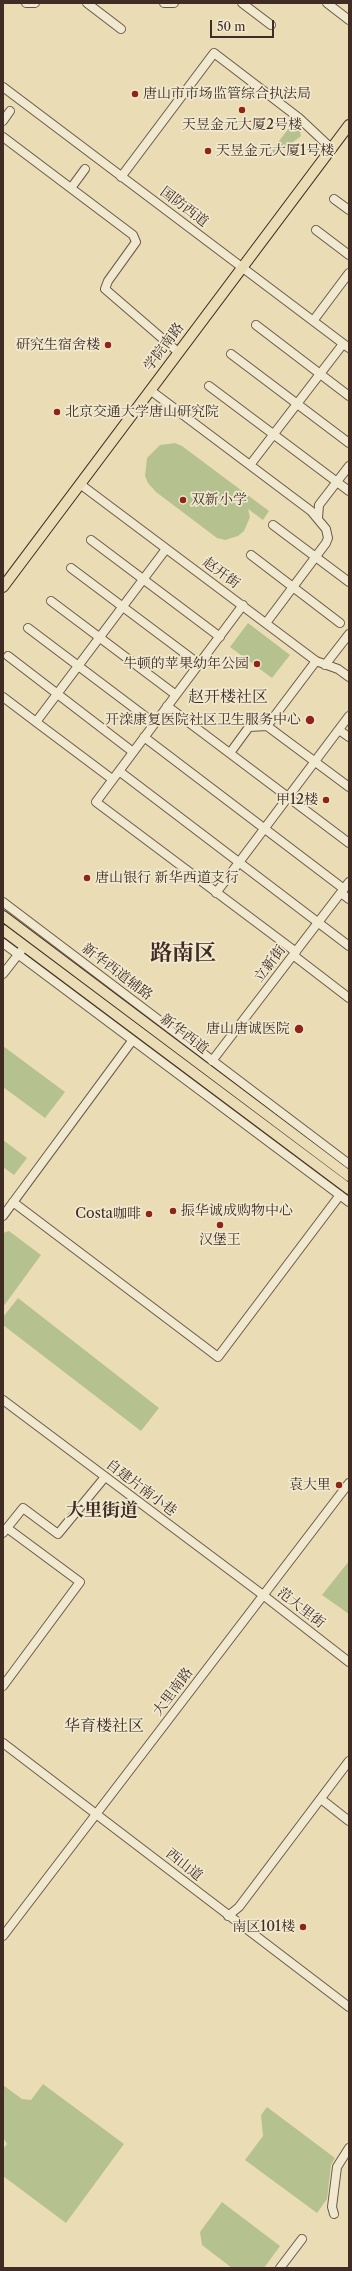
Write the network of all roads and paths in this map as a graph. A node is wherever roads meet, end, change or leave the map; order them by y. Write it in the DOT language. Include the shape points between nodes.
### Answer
graph roads {
  1 [pos="26,3"];
  2 [pos="35,3"];
  3 [pos="87,3"];
  4 [pos="164,3"];
  5 [pos="174,3"];
  6 [pos="242,3"];
  7 [pos="327,3"];
  8 [pos="349,20"];
  9 [pos="271,25"];
  10 [pos="121,29"];
  11 [pos="3,87"];
  12 [pos="10,111"];
  13 [pos="3,121"];
  14 [pos="349,126"];
  15 [pos="3,137"];
  16 [pos="332,149"];
  17 [pos="85,169"];
  18 [pos="121,177"];
  19 [pos="71,188"];
  20 [pos="334,199"];
  21 [pos="349,210"];
  22 [pos="316,230"];
  23 [pos="349,255"];
  24 [pos="242,267"];
  25 [pos="349,273"];
  26 [pos="313,321"];
  27 [pos="256,325"];
  28 [pos="346,346"];
  29 [pos="178,352"];
  30 [pos="231,354"];
  31 [pos="320,374"];
  32 [pos="209,386"];
  33 [pos="150,390"];
  34 [pos="349,396"];
  35 [pos="298,404"];
  36 [pos="274,435"];
  37 [pos="349,443"];
  38 [pos="250,466"];
  39 [pos="349,466"];
  40 [pos="337,482"];
  41 [pos="80,484"];
  42 [pos="349,491"];
  43 [pos="318,518"];
  44 [pos="272,525"];
  45 [pos="91,540"];
  46 [pos="166,549"];
  47 [pos="251,555"];
  48 [pos="316,557"];
  49 [pos="71,568"];
  50 [pos="143,580"];
  51 [pos="349,582"];
  52 [pos="3,586"];
  53 [pos="293,587"];
  54 [pos="51,601"];
  55 [pos="243,605"];
  56 [pos="123,607"];
  57 [pos="266,623"];
  58 [pos="340,623"];
  59 [pos="28,628"];
  60 [pos="349,634"];
  61 [pos="100,637"];
  62 [pos="220,637"];
  63 [pos="8,656"];
  64 [pos="316,661"];
  65 [pos="199,664"];
  66 [pos="325,665"];
  67 [pos="78,666"];
  68 [pos="349,677"];
  69 [pos="57,694"];
  70 [pos="176,695"];
  71 [pos="3,697"];
  72 [pos="167,706"];
  73 [pos="349,716"];
  74 [pos="36,722"];
  75 [pos="154,723"];
  76 [pos="268,726"];
  77 [pos="339,730"];
  78 [pos="144,737"];
  79 [pos="349,737"];
  80 [pos="133,752"];
  81 [pos="230,753"];
  82 [pos="315,762"];
  83 [pos="119,771"];
  84 [pos="112,779"];
  85 [pos="349,787"];
  86 [pos="288,797"];
  87 [pos="265,829"];
  88 [pos="349,843"];
  89 [pos="240,862"];
  90 [pos="349,882"];
  91 [pos="342,891"];
  92 [pos="216,893"];
  93 [pos="349,899"];
  94 [pos="3,902"];
  95 [pos="3,916"];
  96 [pos="318,922"];
  97 [pos="3,930"];
  98 [pos="3,943"];
  99 [pos="349,946"];
  100 [pos="21,950"];
  101 [pos="294,954"];
  102 [pos="3,974"];
  103 [pos="349,998"];
  104 [pos="132,1041"];
  105 [pos="212,1062"];
  106 [pos="349,1164"];
  107 [pos="349,1176"];
  108 [pos="349,1189"];
  109 [pos="340,1195"];
  110 [pos="14,1202"];
  111 [pos="349,1202"];
  112 [pos="3,1216"];
  113 [pos="3,1400"];
  114 [pos="105,1477"];
  115 [pos="349,1483"];
  116 [pos="5,1530"];
  117 [pos="263,1595"];
  118 [pos="349,1657"];
  119 [pos="349,1662"];
  120 [pos="3,1686"];
  121 [pos="3,1744"];
  122 [pos="349,1761"];
  123 [pos="320,1799"];
  124 [pos="96,1814"];
  125 [pos="349,1821"];
  126 [pos="228,1916"];
  127 [pos="3,1936"];
  128 [pos="349,2007"];
  129 [pos="349,2148"];
  130 [pos="334,2214"];
  131 [pos="302,2239"];
  132 [pos="280,2268"];
  1 -- 2 [label="street"];
  3 -- 10 [label="street"];
  4 -- 5 [label="street"];
  6 -- 9 [label="street"];
  7 -- 8 [label="street"];
  11 -- 18 [label="street, 国防西道"];
  12 -- 13 [label="street"];
  14 -- 16 [label="main road, 学院南路"];
  15 -- 19 [label="street"];
  16 -- 18 [label="street" via="299,118 214,53"];
  16 -- 24 [label="main road, 学院南路"];
  17 -- 19 [label="street"];
  18 -- 24 [label="street, 国防西道"];
  19 -- 29 [label="street" via="133,235 136,242 104,289"];
  20 -- 21 [label="street"];
  22 -- 23 [label="street"];
  24 -- 26 [label="street, 国防西道"];
  24 -- 29 [label="main road, 学院南路"];
  25 -- 26 [label="street"];
  26 -- 28 [label="street, 国防西道"];
  27 -- 31 [label="street"];
  28 -- 31 [label="street"];
  29 -- 33 [label="main road, 学院南路"];
  30 -- 35 [label="street"];
  31 -- 34 [label="street"];
  31 -- 35 [label="street"];
  32 -- 36 [label="street"];
  33 -- 38 [label="street"];
  33 -- 41 [label="main road, 学院南路"];
  35 -- 36 [label="street"];
  35 -- 37 [label="street"];
  36 -- 38 [label="street"];
  36 -- 40 [label="street"];
  38 -- 43 [label="street"];
  39 -- 40 [label="street"];
  40 -- 42 [label="street"];
  40 -- 43 [label="street" via="320,506"];
  41 -- 46 [label="street, 赵开街"];
  41 -- 52 [label="main road, 学院南路"];
  43 -- 48 [label="street" via="326,529 328,538"];
  44 -- 48 [label="street"];
  45 -- 50 [label="street"];
  46 -- 50 [label="street"];
  46 -- 55 [label="street, 赵开街"];
  47 -- 53 [label="street"];
  48 -- 51 [label="street"];
  48 -- 53 [label="street"];
  49 -- 56 [label="street"];
  50 -- 56 [label="street"];
  50 -- 62 [label="street"];
  53 -- 57 [label="street"];
  53 -- 58 [label="street"];
  54 -- 61 [label="street"];
  55 -- 57 [label="street, 赵开街"];
  55 -- 62 [label="street"];
  56 -- 61 [label="street"];
  56 -- 65 [label="street"];
  57 -- 64 [label="street, 赵开街"];
  59 -- 67 [label="street"];
  60 -- 66 [label="street"];
  61 -- 67 [label="street"];
  61 -- 70 [label="street"];
  62 -- 65 [label="street"];
  63 -- 69 [label="street"];
  64 -- 66 [label="street, 赵开街"];
  64 -- 76 [label="street"];
  65 -- 70 [label="street"];
  66 -- 68 [label="street, 赵开街" via="338,669"];
  67 -- 69 [label="street"];
  67 -- 75 [label="street"];
  69 -- 74 [label="street"];
  69 -- 80 [label="street"];
  70 -- 72 [label="street"];
  71 -- 74 [label="street"];
  72 -- 75 [label="street"];
  72 -- 81 [label="street"];
  73 -- 77 [label="street"];
  74 -- 84 [label="street"];
  75 -- 78 [label="street"];
  76 -- 81 [label="street" via="249,727"];
  76 -- 82 [label="street"];
  77 -- 79 [label="street"];
  77 -- 82 [label="street"];
  78 -- 80 [label="street"];
  78 -- 87 [label="street"];
  80 -- 83 [label="street"];
  81 -- 86 [label="street"];
  82 -- 85 [label="street"];
  82 -- 86 [label="street"];
  83 -- 84 [label="street"];
  83 -- 89 [label="street"];
  84 -- 92 [label="street" via="96,802"];
  86 -- 87 [label="street"];
  86 -- 88 [label="street"];
  87 -- 89 [label="street"];
  87 -- 91 [label="street"];
  89 -- 92 [label="street"];
  89 -- 96 [label="street"];
  90 -- 91 [label="street, 立新街"];
  91 -- 93 [label="street"];
  91 -- 96 [label="street, 立新街"];
  92 -- 101 [label="street"];
  94 -- 105 [label="street, 新华西道辅路"];
  95 -- 107 [label="main road, 新华西道"];
  96 -- 99 [label="street"];
  96 -- 101 [label="street, 立新街"];
  97 -- 100 [label="main road, 新华西道"];
  98 -- 100 [label="street"];
  100 -- 102 [label="street"];
  100 -- 104 [label="street"];
  100 -- 108 [label="main road, 新华西道"];
  101 -- 103 [label="street"];
  101 -- 105 [label="street, 立新街"];
  104 -- 109 [label="street"];
  104 -- 110 [label="street"];
  105 -- 106 [label="street, 新华西道辅路"];
  109 -- 110 [label="street" via="218,1357"];
  109 -- 111 [label="street"];
  110 -- 112 [label="street"];
  113 -- 114 [label="street, 自建片南小巷"];
  114 -- 116 [label="street" via="58,1534 23,1508"];
  114 -- 117 [label="street, 自建片南小巷"];
  115 -- 117 [label="street, 大里南路"];
  116 -- 120 [label="street" via="80,1582"];
  117 -- 118 [label="street, 范大里街" via="276,1601"];
  117 -- 119 [label="street, 范大里街"];
  117 -- 124 [label="street, 大里南路"];
  121 -- 124 [label="street, 西山道"];
  122 -- 123 [label="street"];
  123 -- 125 [label="street"];
  123 -- 126 [label="street" via="239,1907"];
  124 -- 126 [label="street, 西山道"];
  124 -- 127 [label="street, 大里南路"];
  126 -- 128 [label="street, 西山道"];
  129 -- 130 [label="street" via="337,2167 332,2207"];
  131 -- 132 [label="street"];
}
